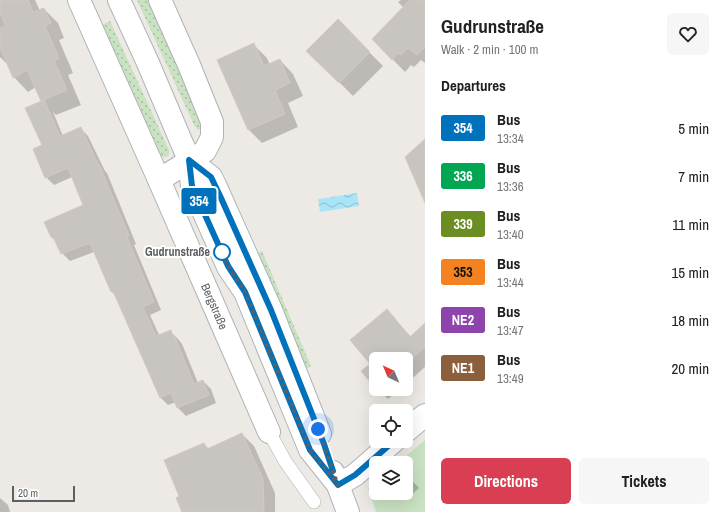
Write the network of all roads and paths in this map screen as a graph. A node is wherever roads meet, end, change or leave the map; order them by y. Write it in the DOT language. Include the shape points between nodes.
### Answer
graph roads {
  1 [pos="79,0"];
  2 [pos="119,0"];
  3 [pos="160,0"];
  4 [pos="189,160"];
  5 [pos="160,180"];
  6 [pos="425,415"];
  7 [pos="413,425"];
  8 [pos="269,432"];
  9 [pos="386,448"];
  10 [pos="338,485"];
  11 [pos="314,502"];
  12 [pos="348,512"];
  1 -- 5 [label="street, Bergstraße"];
  2 -- 4 [label="street"];
  3 -- 4 [label="street" via="212,122 212,136 205,151"];
  4 -- 5 [label="street"];
  4 -- 10 [label="street" via="211,177 221,198 271,310"];
  5 -- 8 [label="street, Bergstraße"];
  6 -- 7 [label="street"];
  8 -- 11 [label="lane" via="285,461"];
  9 -- 10 [label="street" via="355,475"];
  10 -- 12 [label="street"];
}
